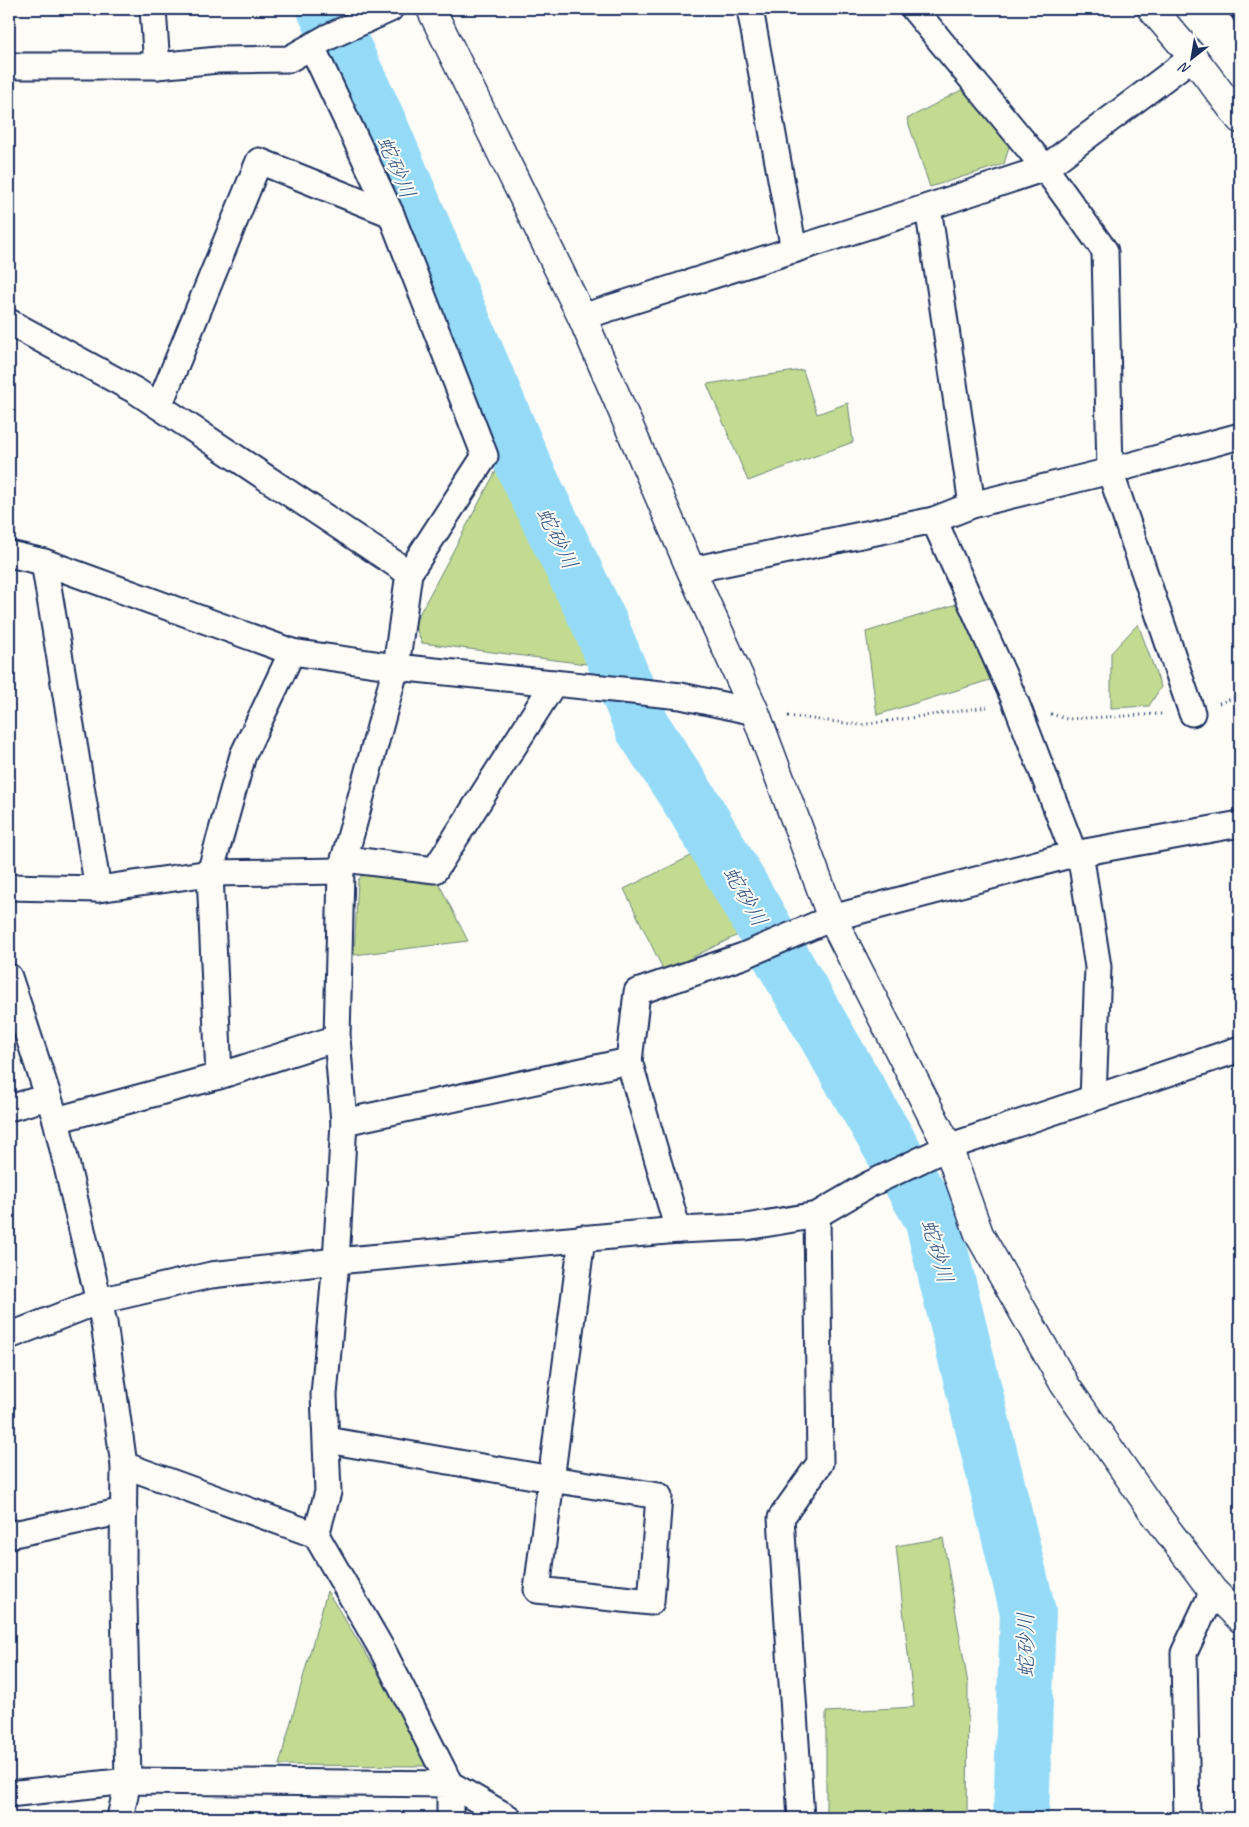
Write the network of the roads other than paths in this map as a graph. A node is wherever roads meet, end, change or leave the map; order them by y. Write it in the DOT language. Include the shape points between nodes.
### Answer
graph roads {
  1 [pos="153,9"];
  2 [pos="430,9"];
  3 [pos="750,9"];
  4 [pos="914,9"];
  5 [pos="1152,9"];
  6 [pos="382,12"];
  7 [pos="320,42"];
  8 [pos="1193,57"];
  9 [pos="9,66"];
  10 [pos="157,66"];
  11 [pos="1240,119"];
  12 [pos="1045,168"];
  13 [pos="928,207"];
  14 [pos="391,214"];
  15 [pos="794,250"];
  16 [pos="582,317"];
  17 [pos="9,322"];
  18 [pos="159,406"];
  19 [pos="1240,436"];
  20 [pos="1110,471"];
  21 [pos="972,505"];
  22 [pos="934,520"];
  23 [pos="9,554"];
  24 [pos="44,562"];
  25 [pos="691,570"];
  26 [pos="409,573"];
  27 [pos="292,652"];
  28 [pos="396,667"];
  29 [pos="554,684"];
  30 [pos="755,712"];
  31 [pos="1192,713"];
  32 [pos="1240,824"];
  33 [pos="1077,853"];
  34 [pos="342,865"];
  35 [pos="210,873"];
  36 [pos="9,887"];
  37 [pos="98,889"];
  38 [pos="832,918"];
  39 [pos="9,977"];
  40 [pos="337,1038"];
  41 [pos="1240,1049"];
  42 [pos="630,1061"];
  43 [pos="219,1076"];
  44 [pos="48,1097"];
  45 [pos="1093,1098"];
  46 [pos="9,1108"];
  47 [pos="56,1120"];
  48 [pos="344,1122"];
  49 [pos="948,1147"];
  50 [pos="817,1215"];
  51 [pos="678,1230"];
  52 [pos="582,1238"];
  53 [pos="336,1261"];
  54 [pos="99,1301"];
  55 [pos="9,1336"];
  56 [pos="327,1440"];
  57 [pos="124,1465"];
  58 [pos="551,1479"];
  59 [pos="124,1511"];
  60 [pos="9,1535"];
  61 [pos="316,1535"];
  62 [pos="1214,1591"];
  63 [pos="1240,1618"];
  64 [pos="128,1781"];
  65 [pos="450,1784"];
  66 [pos="9,1794"];
  67 [pos="120,1818"];
  68 [pos="450,1818"];
  69 [pos="510,1818"];
  70 [pos="801,1818"];
  71 [pos="1187,1818"];
  1 -- 10 [label="street"];
  2 -- 16 [label="main road"];
  3 -- 15 [label="street"];
  4 -- 12 [label="street"];
  5 -- 8 [label="main road"];
  6 -- 7 [label="street"];
  7 -- 10 [label="street" via="289,59 218,60"];
  7 -- 14 [label="street"];
  8 -- 11 [label="main road"];
  8 -- 12 [label="street"];
  9 -- 10 [label="street"];
  12 -- 13 [label="street"];
  12 -- 20 [label="street" via="1105,251"];
  13 -- 15 [label="street"];
  13 -- 21 [label="street"];
  14 -- 18 [label="street" via="259,162"];
  14 -- 26 [label="street" via="485,456"];
  15 -- 16 [label="street"];
  16 -- 25 [label="main road"];
  17 -- 18 [label="street"];
  18 -- 26 [label="street"];
  19 -- 20 [label="street"];
  20 -- 21 [label="street"];
  20 -- 31 [label="street"];
  21 -- 22 [label="street"];
  22 -- 25 [label="street"];
  22 -- 33 [label="street" via="1016,703"];
  23 -- 24 [label="street"];
  24 -- 27 [label="street"];
  24 -- 37 [label="street"];
  25 -- 30 [label="main road"];
  26 -- 28 [label="street"];
  27 -- 28 [label="street"];
  27 -- 35 [label="street" via="243,755"];
  28 -- 29 [label="street"];
  28 -- 34 [label="street"];
  29 -- 30 [label="street" via="680,696"];
  29 -- 34 [label="street" via="435,870"];
  30 -- 38 [label="main road"];
  32 -- 33 [label="street"];
  33 -- 38 [label="street"];
  33 -- 45 [label="street" via="1098,967"];
  34 -- 35 [label="street"];
  34 -- 40 [label="street"];
  35 -- 37 [label="street"];
  35 -- 43 [label="street"];
  36 -- 37 [label="street"];
  38 -- 42 [label="street" via="743,956 637,992"];
  38 -- 49 [label="main road"];
  39 -- 44 [label="street"];
  40 -- 43 [label="street"];
  40 -- 48 [label="street"];
  41 -- 45 [label="street"];
  42 -- 48 [label="street"];
  42 -- 51 [label="street"];
  43 -- 47 [label="street"];
  44 -- 46 [label="street"];
  44 -- 47 [label="street"];
  45 -- 49 [label="street"];
  47 -- 54 [label="street"];
  48 -- 53 [label="street"];
  49 -- 50 [label="street" via="870,1184"];
  49 -- 62 [label="main road" via="980,1234 1065,1385"];
  50 -- 51 [label="street" via="746,1227"];
  50 -- 70 [label="street" via="820,1463 781,1518"];
  51 -- 52 [label="street"];
  52 -- 53 [label="street"];
  52 -- 58 [label="street"];
  53 -- 54 [label="street" via="211,1275"];
  53 -- 56 [label="street" via="324,1395"];
  54 -- 55 [label="street"];
  54 -- 57 [label="street"];
  56 -- 58 [label="street"];
  56 -- 61 [label="street" via="328,1492"];
  57 -- 59 [label="street"];
  57 -- 61 [label="street"];
  58 -- 58 [label="street" via="659,1496 651,1602 537,1590"];
  59 -- 60 [label="street"];
  59 -- 64 [label="street"];
  61 -- 65 [label="street" via="384,1653"];
  62 -- 63 [label="main road"];
  62 -- 71 [label="street" via="1184,1653"];
  64 -- 65 [label="street"];
  64 -- 66 [label="street"];
  64 -- 67 [label="street"];
  65 -- 68 [label="street"];
  65 -- 69 [label="street"];
}
